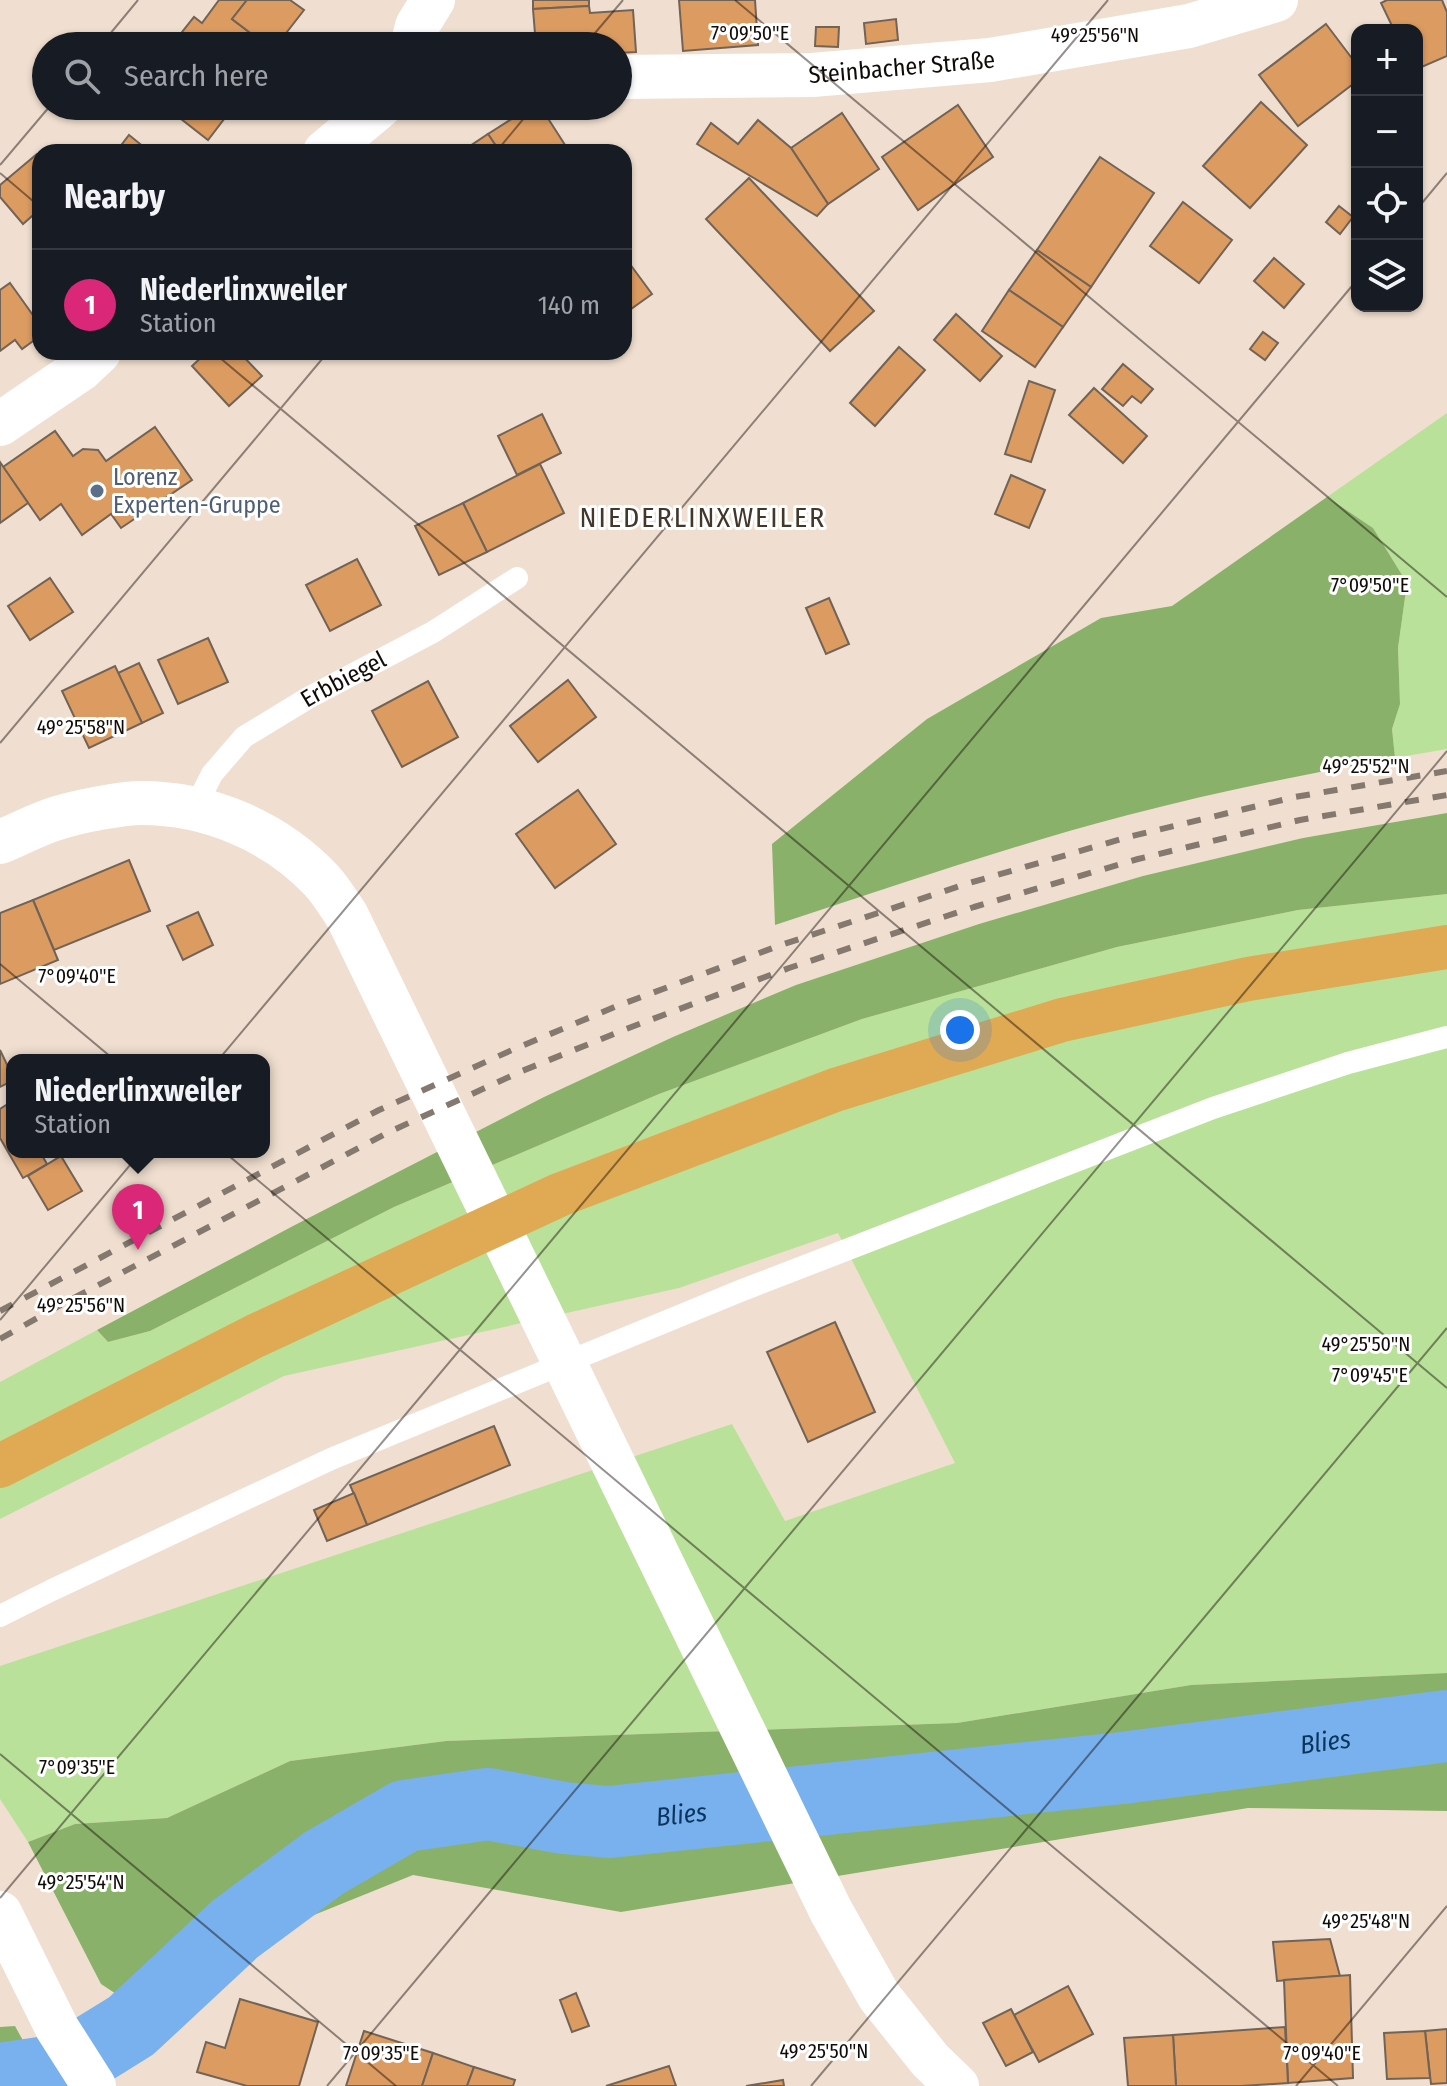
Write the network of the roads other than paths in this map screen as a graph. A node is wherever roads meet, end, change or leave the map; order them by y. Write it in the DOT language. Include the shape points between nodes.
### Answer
graph roads {
  1 [pos="433,0"];
  2 [pos="1276,0"];
  3 [pos="416,32"];
  4 [pos="632,77"];
  5 [pos="363,120"];
  6 [pos="335,144"];
  7 [pos="91,360"];
  8 [pos="0,424"];
  9 [pos="517,578"];
  10 [pos="195,808"];
  11 [pos="0,842"];
  12 [pos="1447,947"];
  13 [pos="1447,1037"];
  14 [pos="0,1466"];
  15 [pos="0,1616"];
  16 [pos="0,1913"];
  17 [pos="94,2086"];
  18 [pos="957,2086"];
  1 -- 3 [label="main road"];
  2 -- 4 [label="main road, Steinbacher Straße" via="1189,26 990,60 812,75"];
  5 -- 6 [label="main road"];
  7 -- 8 [label="main road"];
  9 -- 10 [label="lane, Erbbiegel" via="433,632 244,737 212,774"];
  10 -- 11 [label="main road" via="139,803 66,815"];
  10 -- 18 [label="main road" via="231,819 297,857 347,916 831,1911 879,1996"];
  12 -- 14 [label="highway" via="1248,979 1062,1020 835,1090 559,1195 255,1336"];
  13 -- 15 [label="lane" via="1213,1108 740,1291 331,1459"];
  16 -- 17 [label="main road" via="57,2028"];
}
